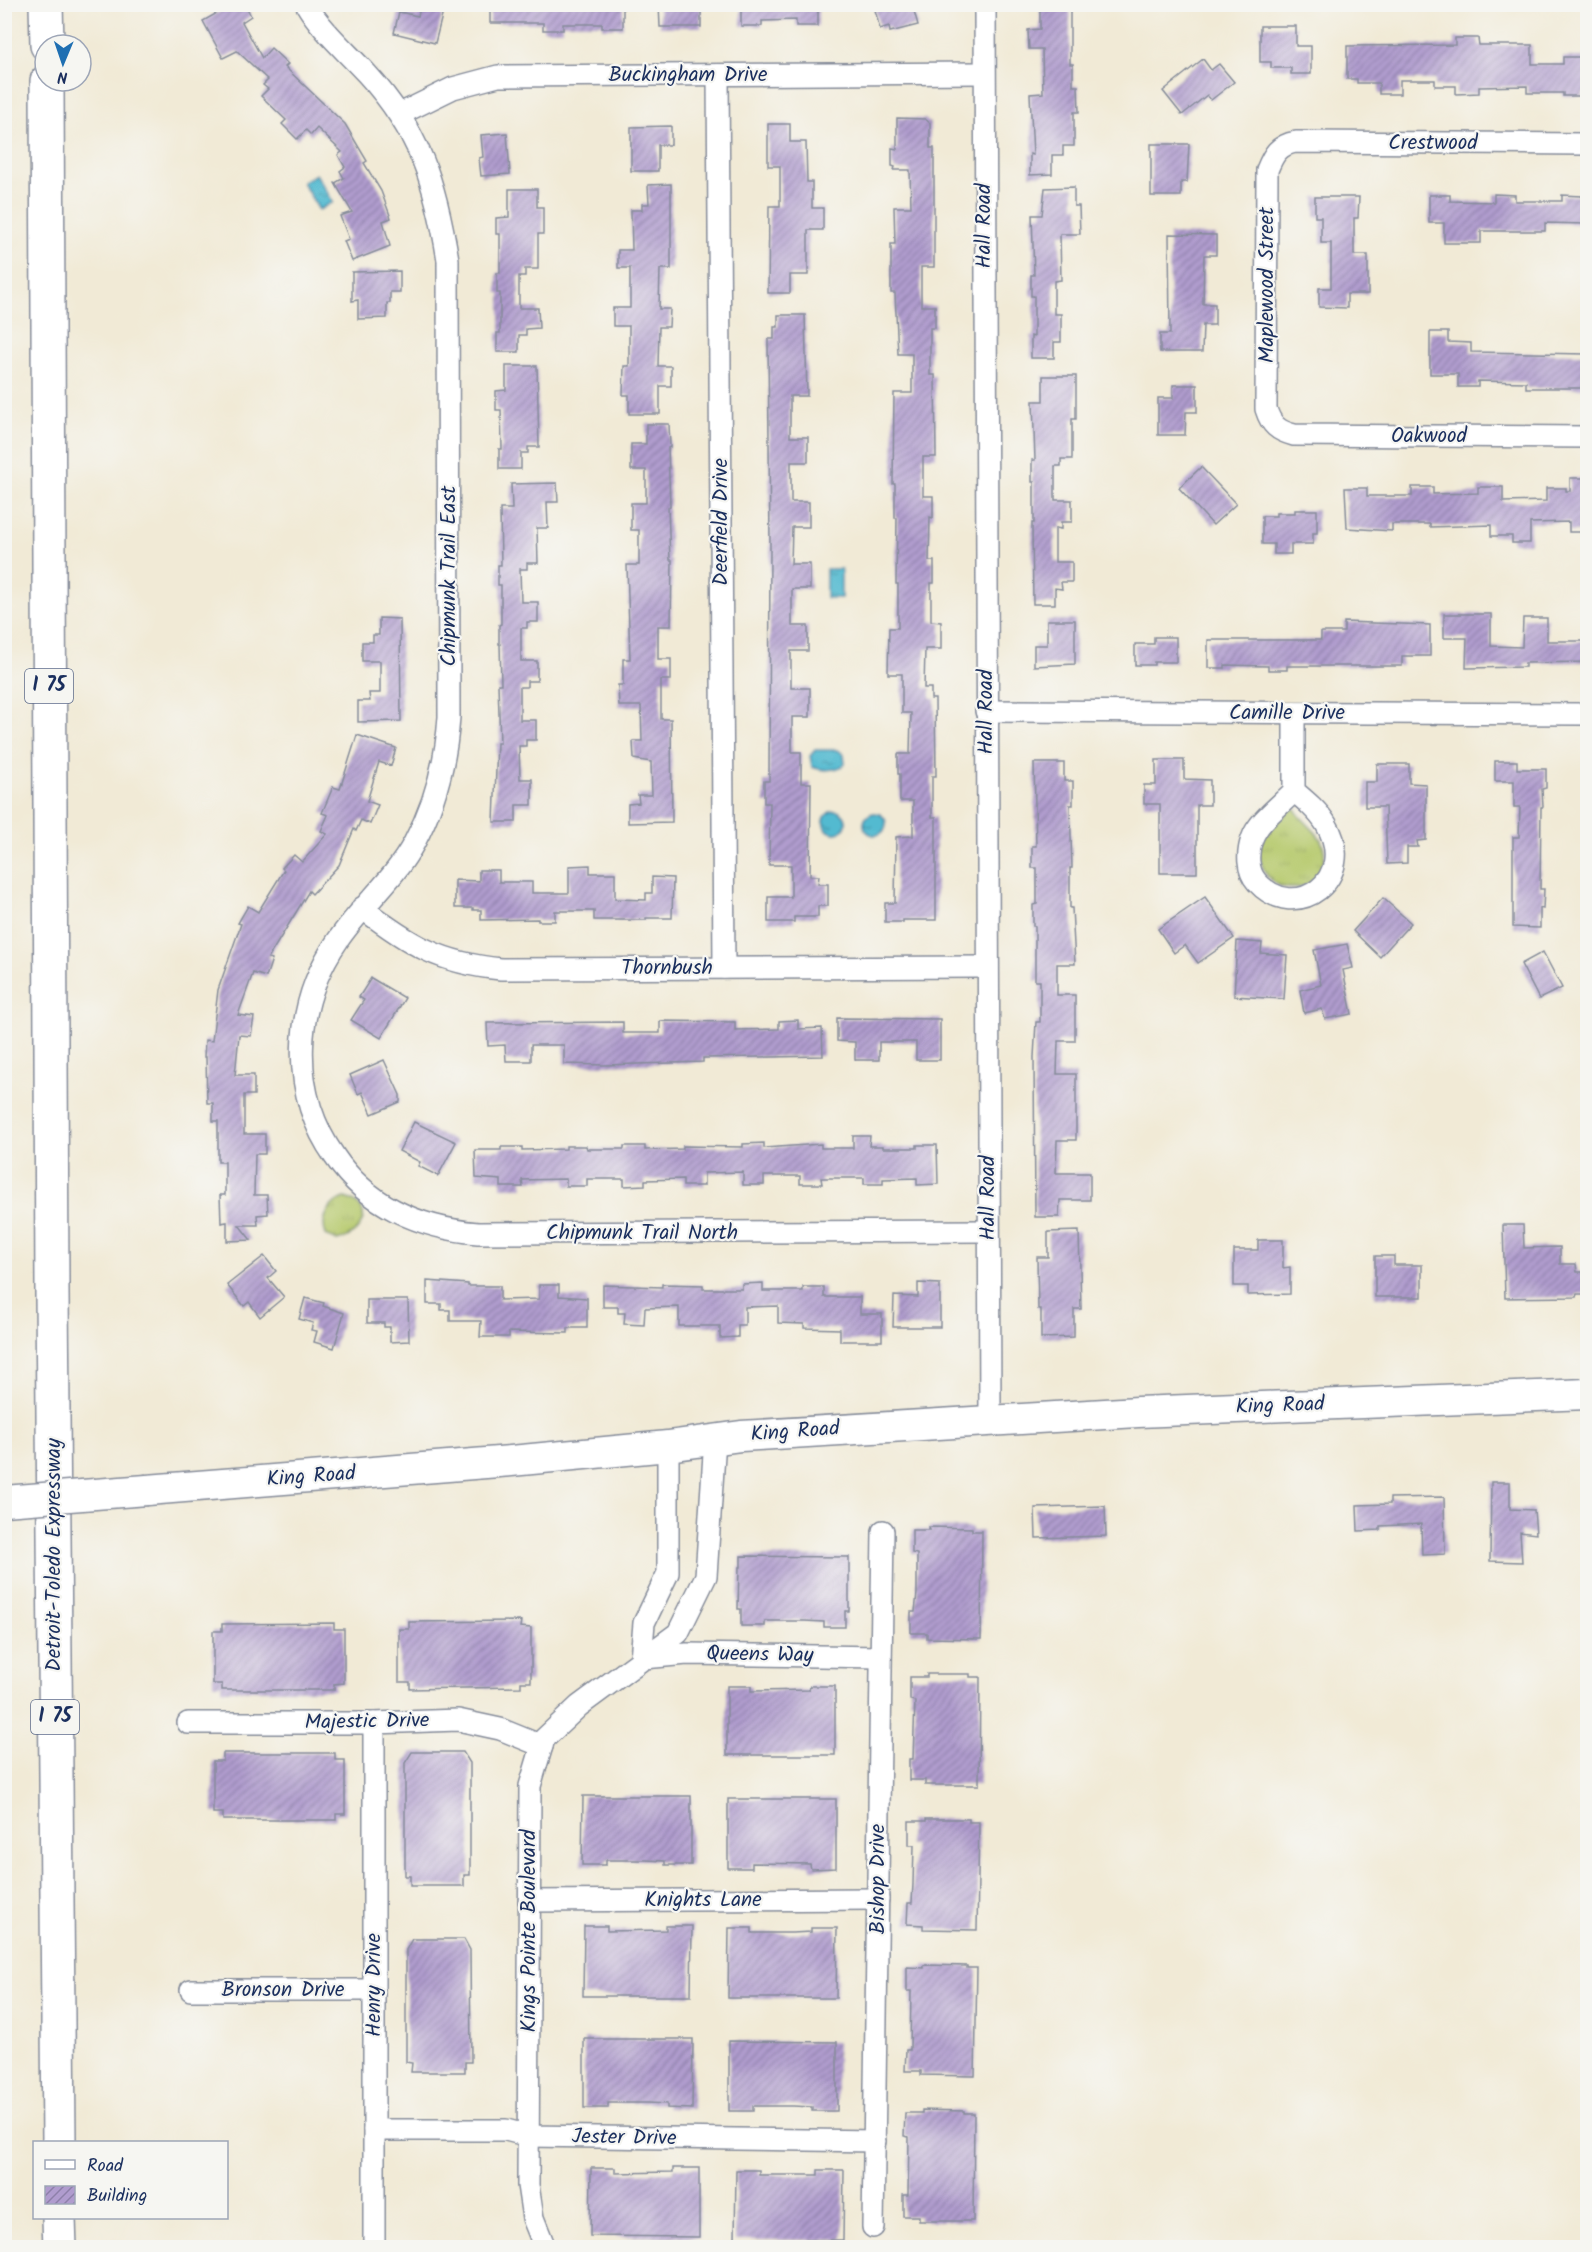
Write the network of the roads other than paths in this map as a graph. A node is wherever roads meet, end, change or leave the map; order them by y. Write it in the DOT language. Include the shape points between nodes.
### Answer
graph roads {
  1 [pos="46,4"];
  2 [pos="306,4"];
  3 [pos="985,4"];
  4 [pos="47,33"];
  5 [pos="983,74"];
  6 [pos="718,75"];
  7 [pos="47,93"];
  8 [pos="400,114"];
  9 [pos="1587,144"];
  10 [pos="1280,148"];
  11 [pos="1273,425"];
  12 [pos="1587,437"];
  13 [pos="986,711"];
  14 [pos="1294,713"];
  15 [pos="1587,714"];
  16 [pos="1294,791"];
  17 [pos="362,908"];
  18 [pos="987,967"];
  19 [pos="724,968"];
  20 [pos="327,1146"];
  21 [pos="988,1231"];
  22 [pos="1587,1394"];
  23 [pos="990,1419"];
  24 [pos="715,1439"];
  25 [pos="668,1446"];
  26 [pos="4,1501"];
  27 [pos="884,1531"];
  28 [pos="880,1657"];
  29 [pos="641,1659"];
  30 [pos="188,1723"];
  31 [pos="374,1723"];
  32 [pos="542,1746"];
  33 [pos="878,1899"];
  34 [pos="529,1901"];
  35 [pos="191,1990"];
  36 [pos="374,1990"];
  37 [pos="374,2130"];
  38 [pos="529,2136"];
  39 [pos="59,2141"];
  40 [pos="875,2141"];
  41 [pos="59,2219"];
  42 [pos="873,2227"];
  43 [pos="60,2247"];
  44 [pos="374,2247"];
  45 [pos="545,2247"];
  1 -- 4 [label="highway"];
  2 -- 8 [label="street, Chipmunk Trail East" via="329,36"];
  3 -- 5 [label="street, Hall Road"];
  5 -- 6 [label="street, Buckingham Drive"];
  5 -- 13 [label="street, Hall Road"];
  6 -- 8 [label="street, Buckingham Drive" via="498,76 453,88"];
  6 -- 19 [label="street, Deerfield Drive"];
  7 -- 39 [label="highway, Detroit-Toledo Expressway / I 75"];
  8 -- 17 [label="street, Chipmunk Trail East" via="431,181 448,260 449,717 441,774 424,823 400,865"];
  9 -- 10 [label="street, Crestwood" via="1296,142"];
  10 -- 11 [label="street, Maplewood Street" via="1267,170 1266,409"];
  11 -- 12 [label="street, Oakwood" via="1294,435"];
  13 -- 14 [label="street, Camille Drive"];
  13 -- 18 [label="street, Hall Road"];
  14 -- 15 [label="street, Camille Drive"];
  14 -- 16 [label="street"];
  16 -- 16 [label="street" via="1326,825 1334,843 1335,866 1327,882 1312,894 1295,899 1280,898 1264,890 1252,876 1248,857 1252,837"];
  17 -- 19 [label="street, Thornbush" via="420,948 475,966"];
  17 -- 20 [label="street, Chipmunk Trail East" via="321,969 309,1000 303,1033 305,1087 317,1128"];
  18 -- 19 [label="street, Thornbush"];
  18 -- 21 [label="street, Hall Road"];
  20 -- 21 [label="street, Chipmunk Trail North" via="351,1178 383,1204 419,1222 458,1232"];
  21 -- 23 [label="street, Hall Road"];
  22 -- 23 [label="main road, King Road"];
  23 -- 24 [label="main road, King Road"];
  24 -- 25 [label="main road, King Road"];
  24 -- 29 [label="street, Kings Pointe Boulevard" via="706,1576 678,1633"];
  25 -- 26 [label="main road, King Road, bridge"];
  25 -- 29 [label="street" via="668,1573 644,1623"];
  27 -- 28 [label="street, Bishop Drive"];
  28 -- 29 [label="street, Queens Way" via="687,1654"];
  28 -- 33 [label="street, Bishop Drive"];
  29 -- 32 [label="street, Kings Pointe Boulevard" via="579,1706 544,1739"];
  30 -- 31 [label="street, Majestic Drive"];
  31 -- 32 [label="street, Majestic Drive" via="458,1720 500,1729"];
  31 -- 36 [label="street, Henry Drive"];
  32 -- 34 [label="street, Kings Pointe Boulevard" via="530,1786"];
  33 -- 34 [label="street, Knights Lane"];
  33 -- 40 [label="street, Bishop Drive"];
  34 -- 38 [label="street, Kings Pointe Boulevard"];
  35 -- 36 [label="street, Bronson Drive"];
  36 -- 37 [label="street, Henry Drive"];
  37 -- 38 [label="street, Jester Drive" via="506,2130"];
  37 -- 44 [label="street, Henry Drive"];
  38 -- 40 [label="street, Jester Drive"];
  38 -- 45 [label="street, Kings Pointe Boulevard" via="528,2185 533,2218"];
  40 -- 42 [label="street, Bishop Drive"];
  41 -- 43 [label="highway"];
}
